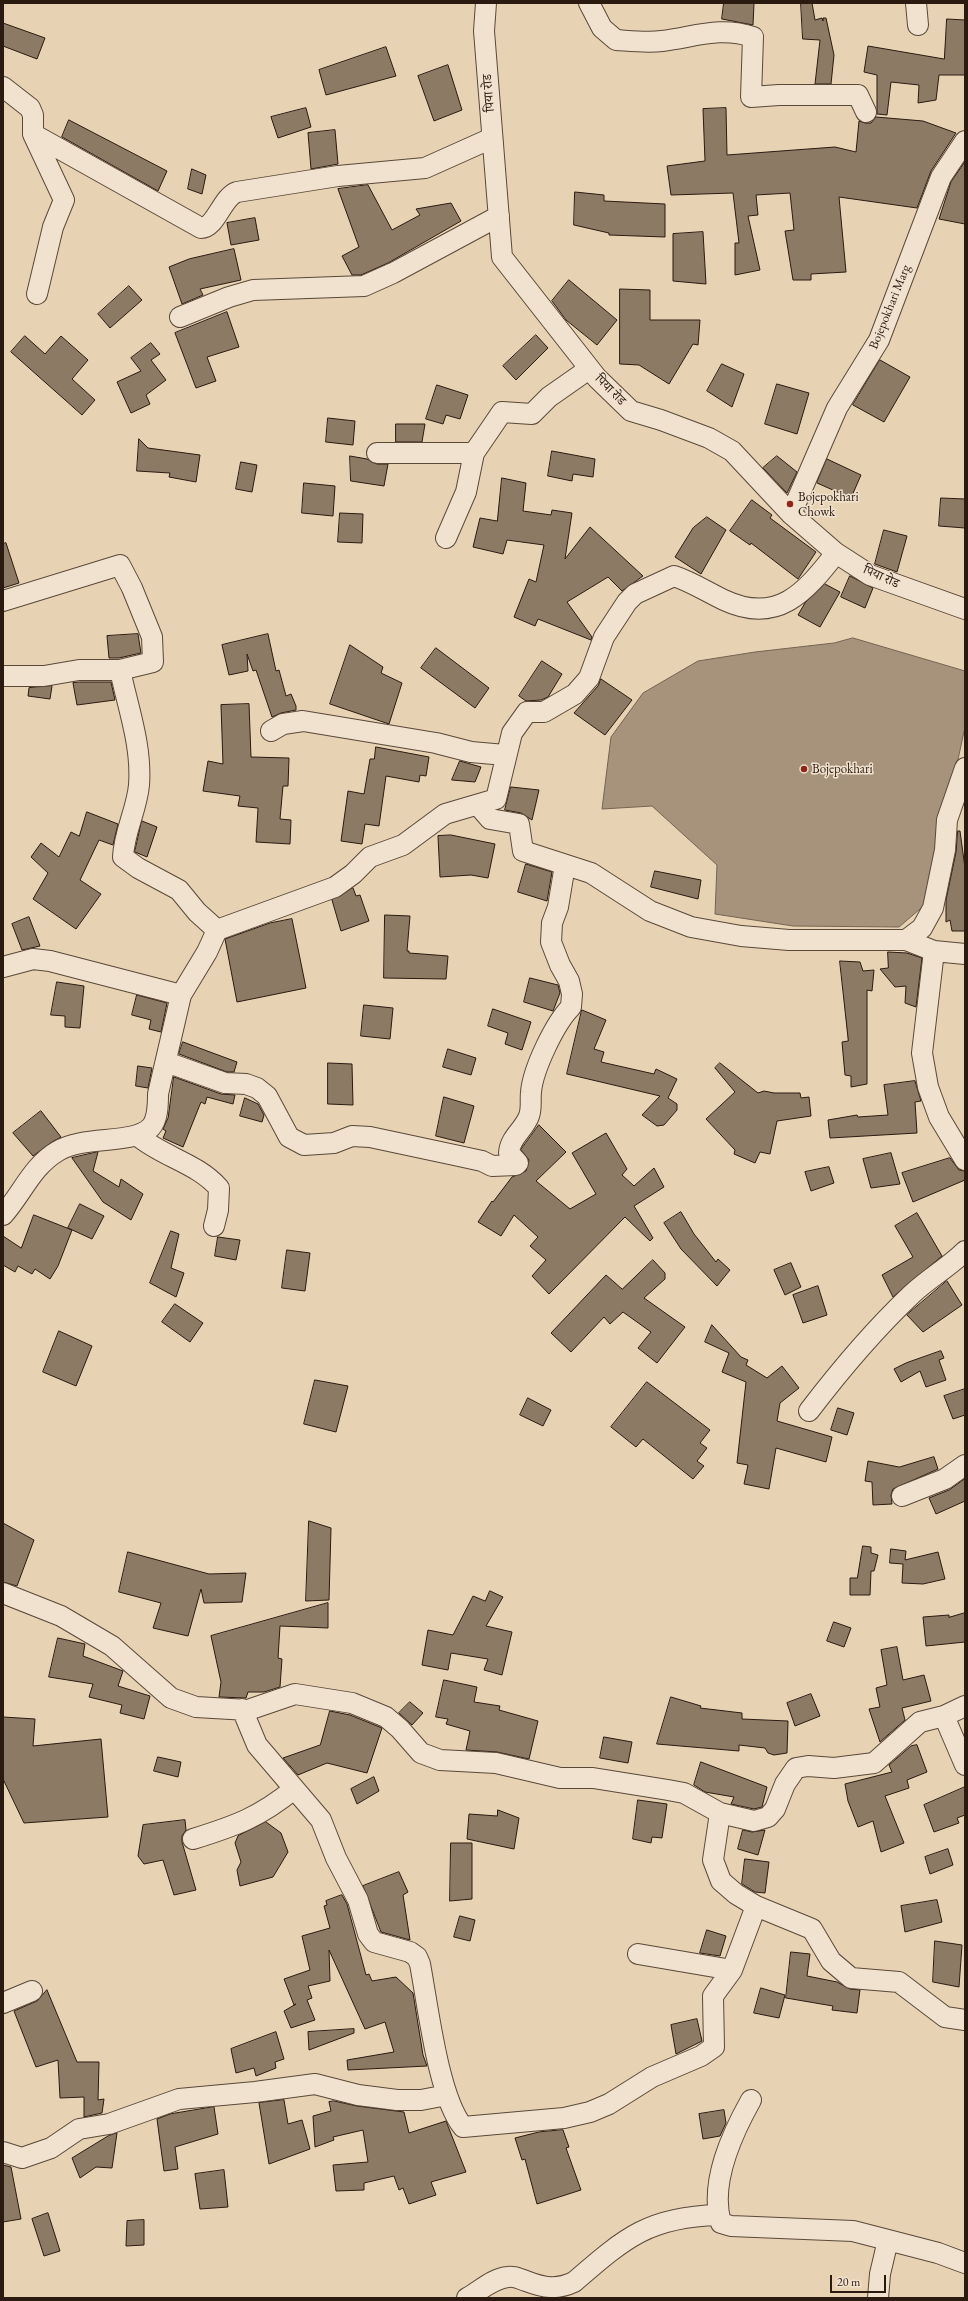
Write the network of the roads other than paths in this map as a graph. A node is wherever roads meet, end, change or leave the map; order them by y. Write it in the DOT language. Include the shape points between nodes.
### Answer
graph roads {
  1 [pos="486,3"];
  2 [pos="589,3"];
  3 [pos="916,3"];
  4 [pos="918,25"];
  5 [pos="3,87"];
  6 [pos="866,112"];
  7 [pos="34,134"];
  8 [pos="492,138"];
  9 [pos="965,141"];
  10 [pos="499,216"];
  11 [pos="37,294"];
  12 [pos="180,317"];
  13 [pos="590,369"];
  14 [pos="377,453"];
  15 [pos="474,453"];
  16 [pos="791,514"];
  17 [pos="446,538"];
  18 [pos="836,553"];
  19 [pos="3,601"];
  20 [pos="965,609"];
  21 [pos="120,670"];
  22 [pos="3,676"];
  23 [pos="271,732"];
  24 [pos="505,755"];
  25 [pos="965,768"];
  26 [pos="478,805"];
  27 [pos="565,865"];
  28 [pos="217,930"];
  29 [pos="906,940"];
  30 [pos="934,951"];
  31 [pos="965,954"];
  32 [pos="3,967"];
  33 [pos="182,996"];
  34 [pos="166,1062"];
  35 [pos="138,1136"];
  36 [pos="965,1160"];
  37 [pos="3,1215"];
  38 [pos="214,1226"];
  39 [pos="965,1251"];
  40 [pos="809,1411"];
  41 [pos="965,1465"];
  42 [pos="902,1496"];
  43 [pos="3,1593"];
  44 [pos="965,1706"];
  45 [pos="242,1709"];
  46 [pos="944,1716"];
  47 [pos="965,1765"];
  48 [pos="294,1789"];
  49 [pos="720,1813"];
  50 [pos="194,1839"];
  51 [pos="756,1906"];
  52 [pos="638,1954"];
  53 [pos="732,1970"];
  54 [pos="32,1991"];
  55 [pos="3,2003"];
  56 [pos="965,2020"];
  57 [pos="447,2095"];
  58 [pos="751,2100"];
  59 [pos="3,2152"];
  60 [pos="718,2214"];
  61 [pos="888,2240"];
  62 [pos="965,2263"];
  63 [pos="467,2298"];
  64 [pos="878,2298"];
  1 -- 8 [label="street, पिया रोड" via="484,31"];
  2 -- 6 [label="street" via="602,28 616,40 660,41 711,31 742,33 753,37 751,97 858,95"];
  3 -- 4 [label="street"];
  5 -- 7 [label="street" via="30,108"];
  7 -- 8 [label="street" via="201,228 209,226 231,194 237,192 338,176 425,168"];
  7 -- 11 [label="street" via="64,200 53,227"];
  8 -- 10 [label="street, पिया रोड"];
  9 -- 16 [label="street, Bojepokhari Marg" via="941,177 879,340 837,408"];
  10 -- 12 [label="street" via="364,286 254,290"];
  10 -- 13 [label="street, पिया रोड" via="502,257"];
  13 -- 15 [label="street" via="549,397 532,414 502,412"];
  13 -- 16 [label="street, पिया रोड" via="631,411 709,438 732,451"];
  14 -- 15 [label="street"];
  15 -- 17 [label="street" via="466,492"];
  16 -- 18 [label="street, पिया रोड"];
  18 -- 20 [label="street, पिया रोड" via="870,575"];
  18 -- 24 [label="street" via="793,600 762,611 724,600 692,582 674,576 635,594 604,637 589,678 563,703 544,712 528,712 512,734"];
  19 -- 21 [label="street" via="120,565 152,637 153,662"];
  21 -- 22 [label="street" via="79,670 44,676"];
  21 -- 28 [label="street" via="140,756 139,787 124,840 123,857 179,890 197,912"];
  23 -- 24 [label="street" via="283,724 303,721 436,742 472,752"];
  24 -- 26 [label="street" via="496,799"];
  25 -- 29 [label="street" via="947,820 945,850 933,908 922,928"];
  26 -- 27 [label="street" via="490,819 519,824 523,851"];
  26 -- 28 [label="street" via="445,814 403,845 370,858 335,887"];
  27 -- 29 [label="street" via="591,873 650,911 691,927 741,936 789,940"];
  27 -- 34 [label="street" via="558,907 552,923 551,942 569,981 572,1008 562,1017 538,1068 531,1092 532,1104 528,1118 514,1137 509,1153 518,1163 516,1165 492,1166 465,1157 370,1137 352,1136 334,1143 304,1146 289,1137 266,1096 257,1088 246,1084 225,1083"];
  28 -- 33 [label="street" via="208,952"];
  29 -- 30 [label="street"];
  30 -- 31 [label="street"];
  30 -- 36 [label="street" via="922,1053 928,1087 939,1117"];
  32 -- 33 [label="street" via="33,959 50,961"];
  33 -- 34 [label="street"];
  34 -- 35 [label="street" via="158,1094 158,1111 152,1126"];
  35 -- 37 [label="street" via="81,1142 59,1150 30,1175 16,1201"];
  35 -- 38 [label="street" via="152,1148 208,1176 219,1188"];
  39 -- 40 [label="street" via="890,1315 845,1363"];
  41 -- 42 [label="street" via="945,1479"];
  43 -- 45 [label="street" via="60,1616 112,1646 171,1698 196,1707"];
  44 -- 46 [label="street"];
  45 -- 48 [label="street" via="257,1745"];
  45 -- 49 [label="street" via="248,1710 295,1694 352,1703 386,1717 421,1753 440,1760 496,1763 560,1778 593,1778 684,1793"];
  46 -- 47 [label="street"];
  46 -- 49 [label="street" via="920,1722 874,1763 834,1768 796,1768 785,1784 775,1809 768,1817 754,1821"];
  48 -- 50 [label="street" via="263,1813 232,1827"];
  48 -- 57 [label="street" via="320,1820 358,1900 368,1934 374,1942 410,1952 417,1957"];
  49 -- 51 [label="street" via="713,1860 721,1881"];
  51 -- 53 [label="street"];
  51 -- 56 [label="street" via="812,1929 831,1961 851,1978 899,1982 945,2017"];
  52 -- 53 [label="street"];
  53 -- 57 [label="street" via="713,1996 714,2047 701,2056 652,2077 609,2104 564,2118 463,2127 454,2114"];
  54 -- 55 [label="street"];
  57 -- 59 [label="street" via="421,2100 397,2100 358,2095 315,2084 179,2099 109,2124 79,2129 51,2148 22,2158"];
  58 -- 60 [label="street" via="735,2128 725,2154 718,2196"];
  60 -- 61 [label="street" via="721,2223 731,2226 853,2231"];
  60 -- 63 [label="street" via="695,2215 643,2229 626,2238 574,2282 565,2286 541,2288 509,2277 498,2279"];
  61 -- 62 [label="street"];
  61 -- 64 [label="street" via="880,2274"];
}
